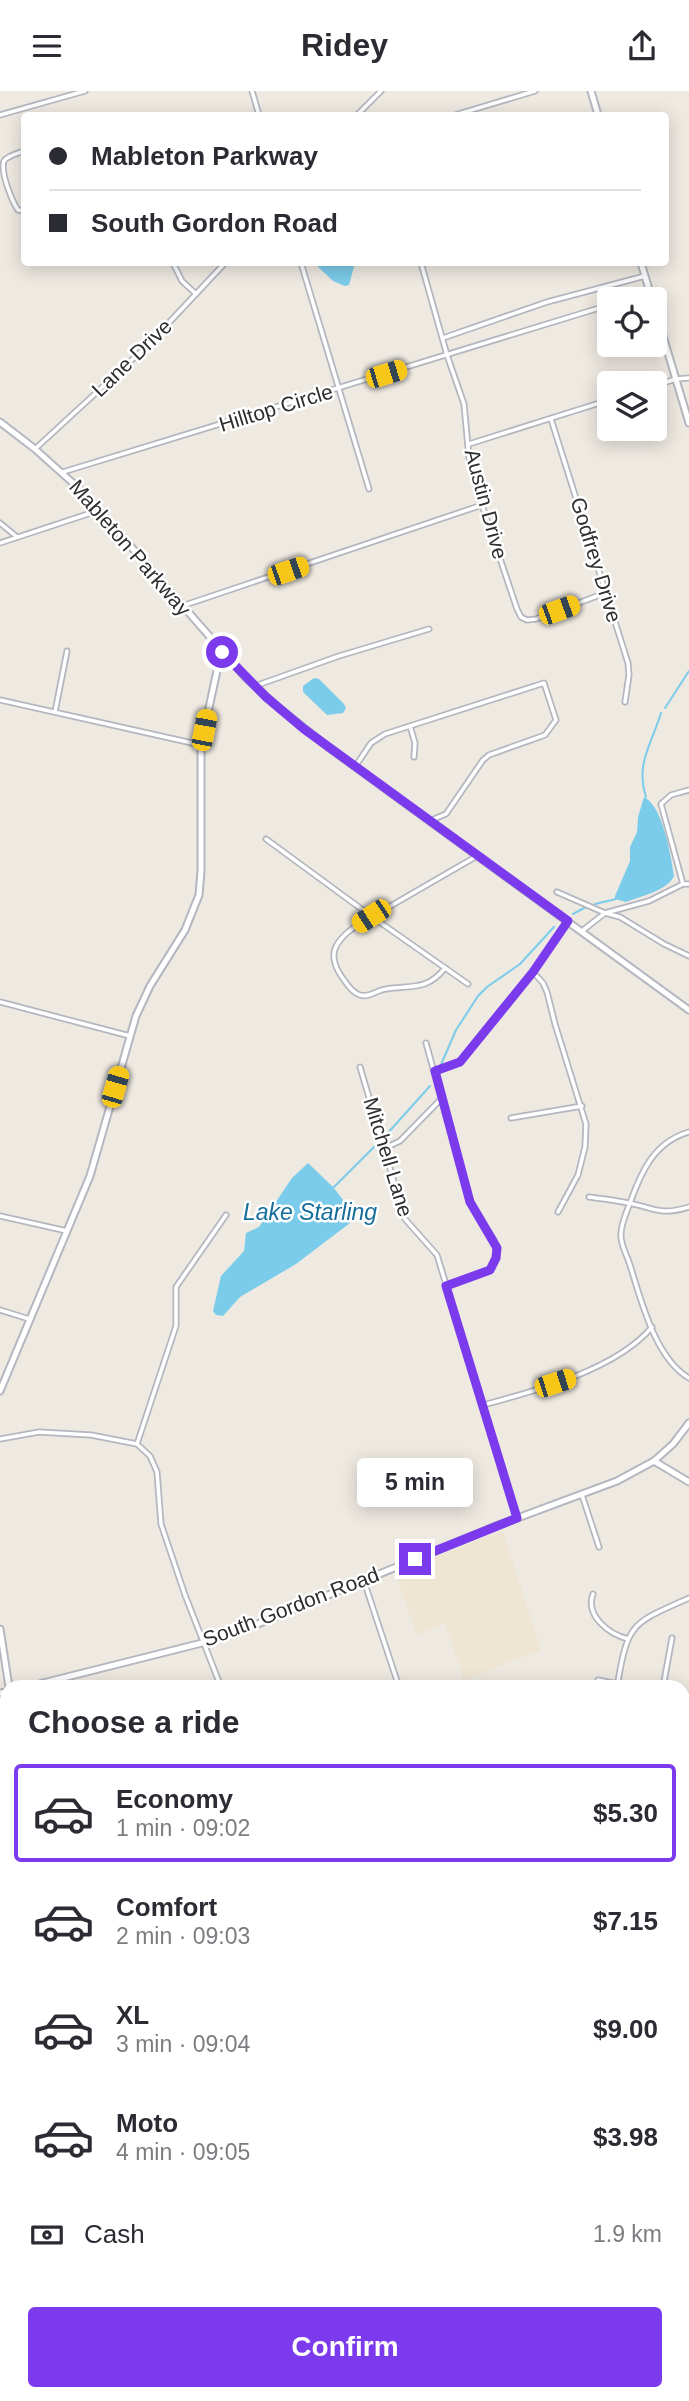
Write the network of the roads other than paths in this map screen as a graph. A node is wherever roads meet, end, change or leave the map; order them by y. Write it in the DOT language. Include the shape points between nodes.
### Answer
graph roads {
  1 [pos="85,91"];
  2 [pos="252,91"];
  3 [pos="382,91"];
  4 [pos="535,91"];
  5 [pos="591,91"];
  6 [pos="72,93"];
  7 [pos="258,112"];
  8 [pos="360,112"];
  9 [pos="465,112"];
  10 [pos="597,112"];
  11 [pos="0,115"];
  12 [pos="21,152"];
  13 [pos="21,210"];
  14 [pos="174,266"];
  15 [pos="222,266"];
  16 [pos="302,266"];
  17 [pos="422,266"];
  18 [pos="642,266"];
  19 [pos="645,276"];
  20 [pos="648,287"];
  21 [pos="196,294"];
  22 [pos="597,309"];
  23 [pos="442,338"];
  24 [pos="667,349"];
  25 [pos="446,355"];
  26 [pos="689,378"];
  27 [pos="676,379"];
  28 [pos="667,382"];
  29 [pos="337,389"];
  30 [pos="597,404"];
  31 [pos="551,419"];
  32 [pos="0,422"];
  33 [pos="689,423"];
  34 [pos="469,444"];
  35 [pos="35,449"];
  36 [pos="63,473"];
  37 [pos="369,489"];
  38 [pos="482,505"];
  39 [pos="100,510"];
  40 [pos="0,523"];
  41 [pos="17,537"];
  42 [pos="0,543"];
  43 [pos="605,593"];
  44 [pos="182,606"];
  45 [pos="429,629"];
  46 [pos="67,651"];
  47 [pos="222,652"];
  48 [pos="255,687"];
  49 [pos="0,700"];
  50 [pos="625,702"];
  51 [pos="55,712"];
  52 [pos="410,726"];
  53 [pos="201,745"];
  54 [pos="414,757"];
  55 [pos="355,767"];
  56 [pos="689,790"];
  57 [pos="429,821"];
  58 [pos="266,839"];
  59 [pos="477,856"];
  60 [pos="683,884"];
  61 [pos="689,884"];
  62 [pos="558,892"];
  63 [pos="605,913"];
  64 [pos="371,916"];
  65 [pos="568,921"];
  66 [pos="582,931"];
  67 [pos="689,956"];
  68 [pos="445,968"];
  69 [pos="533,972"];
  70 [pos="468,984"];
  71 [pos="0,1003"];
  72 [pos="689,1010"];
  73 [pos="130,1036"];
  74 [pos="426,1043"];
  75 [pos="360,1067"];
  76 [pos="435,1071"];
  77 [pos="441,1099"];
  78 [pos="582,1106"];
  79 [pos="511,1118"];
  80 [pos="689,1132"];
  81 [pos="383,1149"];
  82 [pos="589,1197"];
  83 [pos="630,1203"];
  84 [pos="689,1207"];
  85 [pos="558,1212"];
  86 [pos="226,1215"];
  87 [pos="0,1216"];
  88 [pos="67,1231"];
  89 [pos="446,1286"];
  90 [pos="0,1310"];
  91 [pos="29,1319"];
  92 [pos="652,1327"];
  93 [pos="689,1378"];
  94 [pos="0,1391"];
  95 [pos="483,1405"];
  96 [pos="689,1423"];
  97 [pos="0,1439"];
  98 [pos="137,1444"];
  99 [pos="654,1461"];
  100 [pos="689,1482"];
  101 [pos="582,1495"];
  102 [pos="517,1518"];
  103 [pos="599,1547"];
  104 [pos="363,1579"];
  105 [pos="593,1594"];
  106 [pos="689,1598"];
  107 [pos="0,1629"];
  108 [pos="672,1638"];
  109 [pos="628,1639"];
  110 [pos="202,1643"];
  111 [pos="7,1680"];
  112 [pos="55,1680"];
  113 [pos="218,1680"];
  114 [pos="397,1680"];
  115 [pos="619,1680"];
  116 [pos="664,1680"];
  1 -- 6 [label="street"];
  2 -- 7 [label="street"];
  3 -- 8 [label="street"];
  4 -- 9 [label="street"];
  5 -- 10 [label="street"];
  6 -- 11 [label="street"];
  12 -- 13 [label="street" via="6,159 3,166 6,186"];
  14 -- 21 [label="street"];
  15 -- 21 [label="street, Lane Drive"];
  16 -- 29 [label="street"];
  17 -- 23 [label="street, Austin Drive"];
  18 -- 19 [label="street"];
  19 -- 20 [label="street"];
  19 -- 23 [label="street" via="547,302"];
  21 -- 35 [label="street, Lane Drive"];
  22 -- 25 [label="street, Hilltop Circle"];
  23 -- 25 [label="street, Austin Drive"];
  24 -- 27 [label="street"];
  25 -- 29 [label="street, Hilltop Circle"];
  25 -- 34 [label="street, Austin Drive" via="464,404"];
  26 -- 27 [label="street"];
  27 -- 28 [label="street"];
  27 -- 33 [label="street"];
  29 -- 36 [label="street, Hilltop Circle"];
  29 -- 37 [label="street"];
  30 -- 31 [label="street"];
  31 -- 34 [label="street"];
  31 -- 43 [label="street, Godfrey Drive"];
  32 -- 35 [label="street, Mableton Parkway"];
  34 -- 38 [label="street, Austin Drive" via="468,458"];
  35 -- 36 [label="street, Mableton Parkway"];
  36 -- 39 [label="street, Mableton Parkway"];
  38 -- 43 [label="street, Austin Drive" via="524,619 536,619"];
  38 -- 44 [label="street"];
  39 -- 41 [label="street"];
  39 -- 44 [label="street, Mableton Parkway"];
  40 -- 41 [label="street"];
  41 -- 42 [label="street"];
  43 -- 50 [label="street, Godfrey Drive" via="628,663"];
  44 -- 47 [label="street, Mableton Parkway"];
  45 -- 48 [label="street"];
  46 -- 51 [label="street"];
  47 -- 48 [label="street, Mableton Parkway"];
  47 -- 53 [label="street"];
  48 -- 55 [label="street, Mableton Parkway"];
  49 -- 51 [label="street"];
  51 -- 53 [label="street"];
  52 -- 54 [label="street"];
  52 -- 55 [label="street" via="379,736"];
  52 -- 57 [label="street" via="544,683 556,720 545,735 483,760 449,810"];
  53 -- 73 [label="street" via="199,895 185,930 142,1003"];
  55 -- 57 [label="street, Mableton Parkway"];
  56 -- 60 [label="street" via="671,795 661,804"];
  57 -- 59 [label="street, Mableton Parkway"];
  58 -- 64 [label="street"];
  59 -- 64 [label="street"];
  59 -- 65 [label="street, Mableton Parkway"];
  60 -- 61 [label="street"];
  60 -- 63 [label="street" via="649,901"];
  62 -- 63 [label="street"];
  63 -- 66 [label="street"];
  63 -- 67 [label="street"];
  64 -- 68 [label="street"];
  64 -- 68 [label="street" via="340,938 335,947 338,972 354,992 366,996 385,989 406,989 435,979"];
  65 -- 66 [label="street, Mableton Parkway"];
  65 -- 69 [label="street"];
  66 -- 72 [label="street, Mableton Parkway"];
  68 -- 70 [label="street"];
  69 -- 76 [label="street" via="460,1062"];
  69 -- 78 [label="street" via="547,992"];
  71 -- 73 [label="street"];
  73 -- 88 [label="street" via="90,1173"];
  74 -- 76 [label="street"];
  75 -- 81 [label="street, Mitchell Lane"];
  76 -- 77 [label="street"];
  77 -- 81 [label="street" via="400,1141"];
  77 -- 89 [label="street" via="470,1202 497,1253 490,1270"];
  78 -- 79 [label="street"];
  78 -- 85 [label="street" via="585,1147 578,1175"];
  80 -- 83 [label="street" via="673,1137 647,1164"];
  81 -- 89 [label="street, Mitchell Lane" via="405,1219 437,1255"];
  82 -- 83 [label="street"];
  83 -- 84 [label="street" via="660,1212"];
  83 -- 92 [label="street" via="621,1241"];
  86 -- 98 [label="street" via="176,1287 176,1326"];
  87 -- 88 [label="street"];
  88 -- 91 [label="street"];
  89 -- 95 [label="street, Mitchell Lane"];
  90 -- 91 [label="street"];
  91 -- 94 [label="street"];
  92 -- 93 [label="street" via="665,1352"];
  92 -- 95 [label="street" via="601,1366"];
  95 -- 102 [label="street, Mitchell Lane"];
  96 -- 99 [label="street, South Gordon Road"];
  97 -- 98 [label="street" via="52,1432"];
  98 -- 110 [label="street" via="155,1466 160,1517"];
  99 -- 100 [label="street"];
  99 -- 101 [label="street, South Gordon Road"];
  101 -- 102 [label="street, South Gordon Road"];
  101 -- 103 [label="street"];
  102 -- 104 [label="street, South Gordon Road"];
  104 -- 110 [label="street, South Gordon Road"];
  104 -- 114 [label="street"];
  105 -- 109 [label="street" via="592,1611 604,1627"];
  106 -- 109 [label="street" via="636,1625"];
  107 -- 111 [label="street"];
  108 -- 116 [label="street"];
  109 -- 115 [label="street"];
  110 -- 112 [label="street, South Gordon Road"];
  110 -- 113 [label="street"];
}
